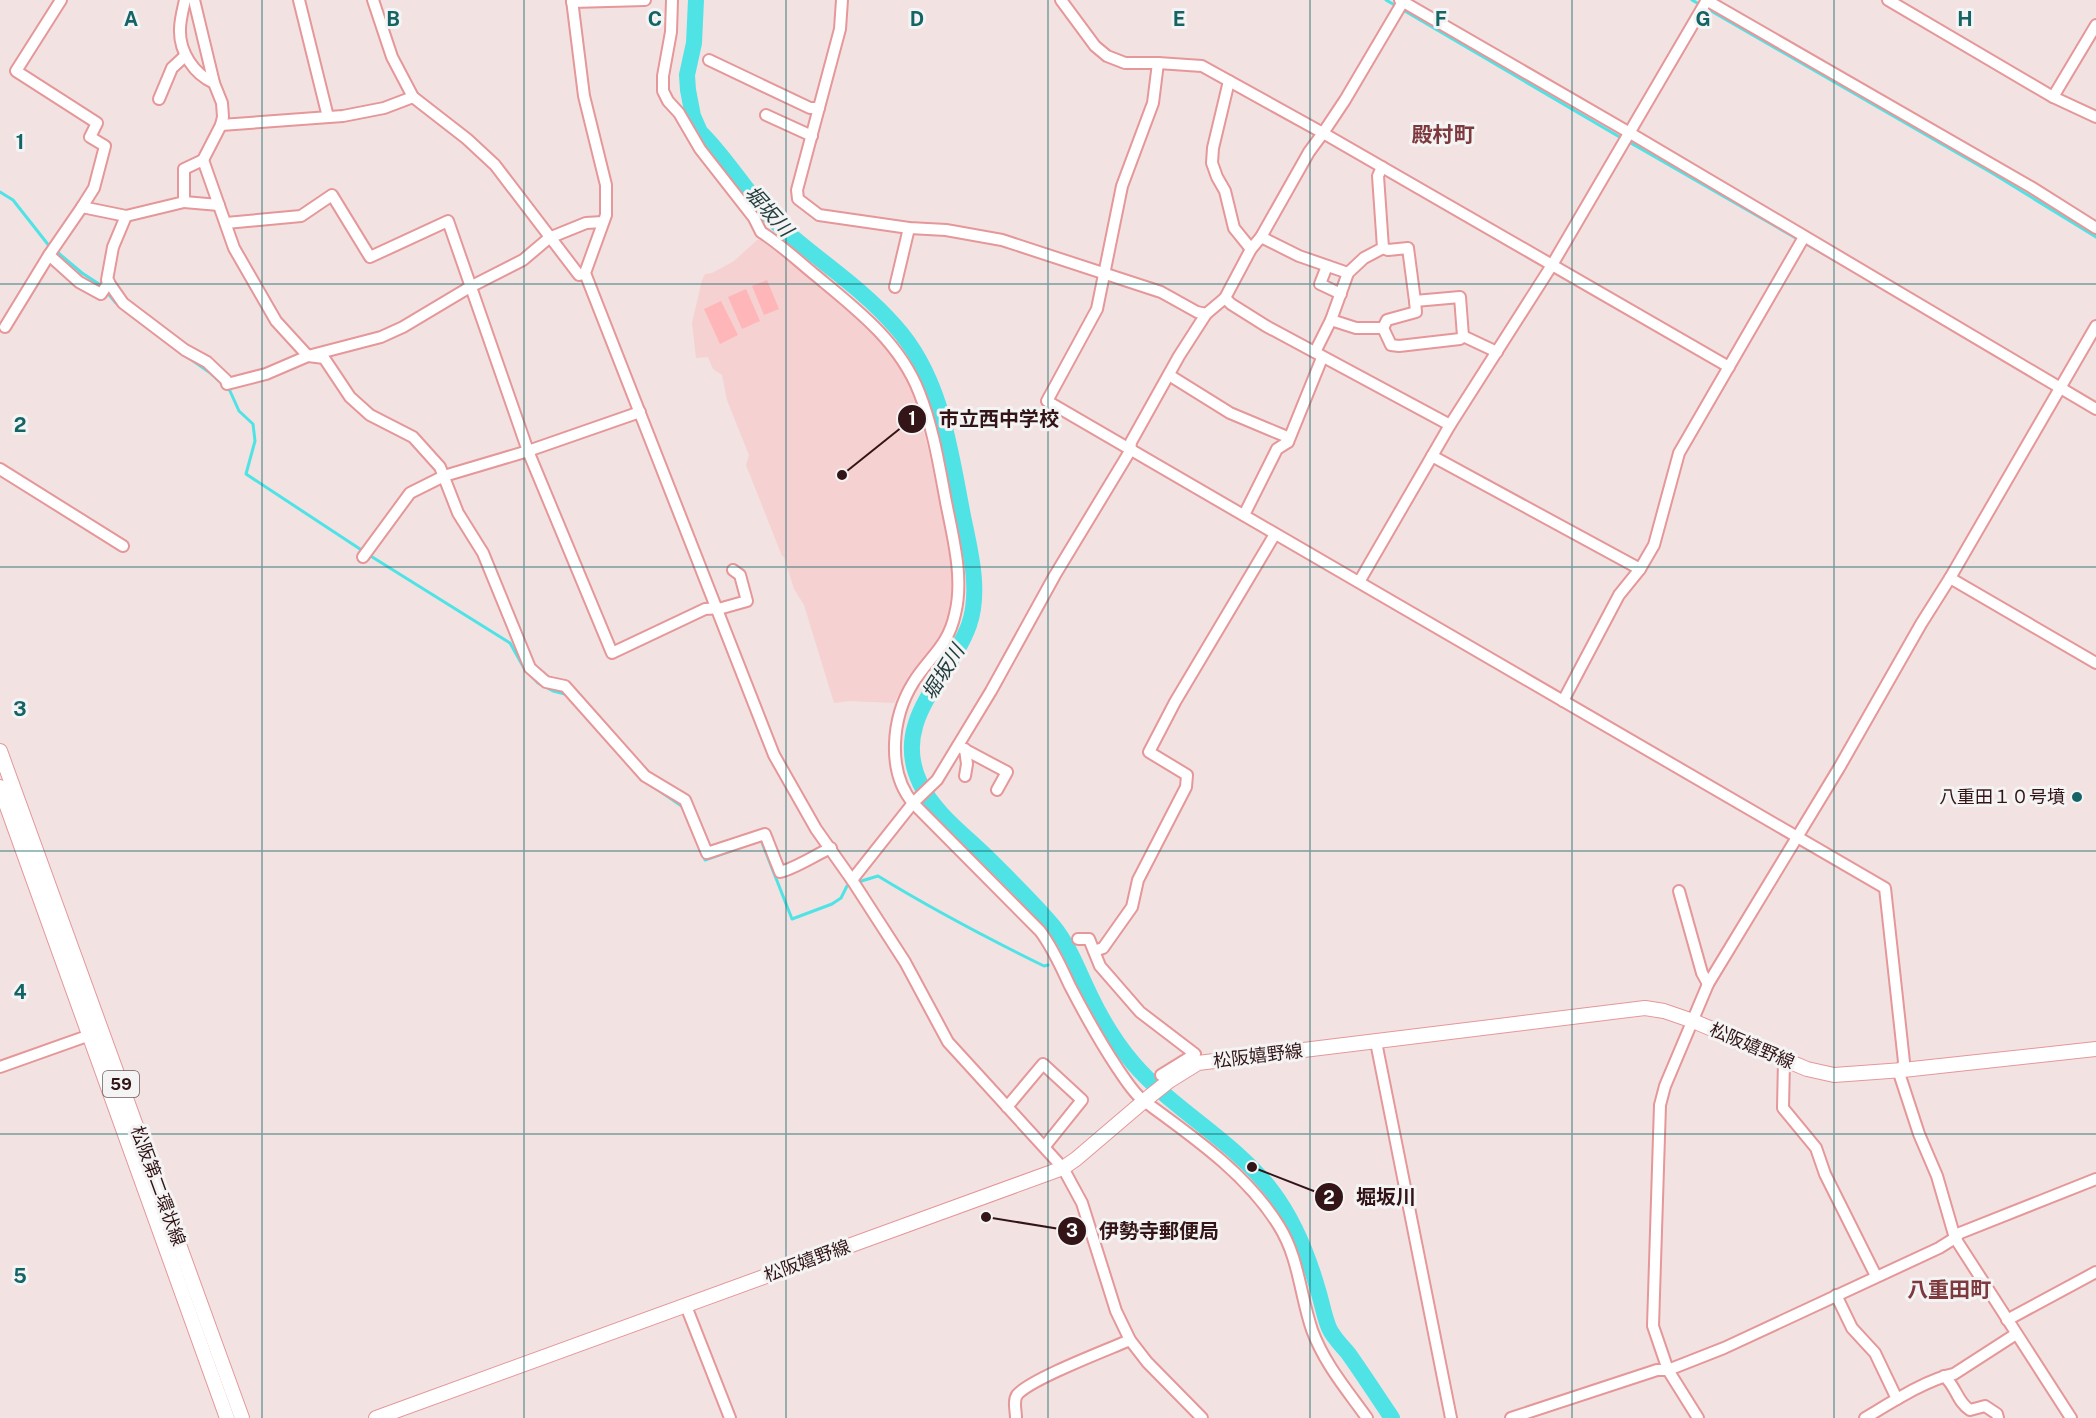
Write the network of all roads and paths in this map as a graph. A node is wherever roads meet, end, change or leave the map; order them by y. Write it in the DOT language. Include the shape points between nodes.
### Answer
graph roads {
  1 [pos="61,0"];
  2 [pos="185,0"];
  3 [pos="194,0"];
  4 [pos="299,0"];
  5 [pos="373,0"];
  6 [pos="645,0"];
  7 [pos="672,0"];
  8 [pos="842,0"];
  9 [pos="1060,0"];
  10 [pos="1888,0"];
  11 [pos="572,1"];
  12 [pos="1401,3"];
  13 [pos="1705,3"];
  14 [pos="2096,25"];
  15 [pos="185,56"];
  16 [pos="709,60"];
  17 [pos="1158,63"];
  18 [pos="1229,81"];
  19 [pos="214,83"];
  20 [pos="414,97"];
  21 [pos="2053,97"];
  22 [pos="159,99"];
  23 [pos="819,108"];
  24 [pos="766,115"];
  25 [pos="328,117"];
  26 [pos="2096,117"];
  27 [pos="221,125"];
  28 [pos="1323,134"];
  29 [pos="812,136"];
  30 [pos="1627,138"];
  31 [pos="203,160"];
  32 [pos="1382,167"];
  33 [pos="184,202"];
  34 [pos="219,205"];
  35 [pos="82,207"];
  36 [pos="126,216"];
  37 [pos="603,222"];
  38 [pos="226,223"];
  39 [pos="909,228"];
  40 [pos="2096,228"];
  41 [pos="1260,237"];
  42 [pos="549,238"];
  43 [pos="1802,240"];
  44 [pos="1383,248"];
  45 [pos="1251,249"];
  46 [pos="49,255"];
  47 [pos="1552,265"];
  48 [pos="1327,266"];
  49 [pos="1105,272"];
  50 [pos="585,273"];
  51 [pos="1348,273"];
  52 [pos="106,286"];
  53 [pos="895,286"];
  54 [pos="470,287"];
  55 [pos="1341,294"];
  56 [pos="1225,298"];
  57 [pos="1414,301"];
  58 [pos="1206,314"];
  59 [pos="1331,321"];
  60 [pos="2096,326"];
  61 [pos="5,327"];
  62 [pos="1383,328"];
  63 [pos="1463,336"];
  64 [pos="1497,352"];
  65 [pos="1318,355"];
  66 [pos="308,356"];
  67 [pos="1729,367"];
  68 [pos="1169,375"];
  69 [pos="2061,386"];
  70 [pos="2096,409"];
  71 [pos="640,412"];
  72 [pos="1450,426"];
  73 [pos="1288,442"];
  74 [pos="528,451"];
  75 [pos="1130,451"];
  76 [pos="1432,456"];
  77 [pos="0,469"];
  78 [pos="444,476"];
  79 [pos="1244,514"];
  80 [pos="1275,534"];
  81 [pos="123,546"];
  82 [pos="367,553"];
  83 [pos="1640,569"];
  84 [pos="734,570"];
  85 [pos="1950,578"];
  86 [pos="1359,582"];
  87 [pos="717,607"];
  88 [pos="2096,663"];
  89 [pos="1563,701"];
  90 [pos="961,748"];
  91 [pos="0,751"];
  92 [pos="965,776"];
  93 [pos="0,787"];
  94 [pos="997,790"];
  95 [pos="914,802"];
  96 [pos="1796,837"];
  97 [pos="831,848"];
  98 [pos="854,883"];
  99 [pos="1679,891"];
  100 [pos="1078,939"];
  101 [pos="1094,951"];
  102 [pos="1708,984"];
  103 [pos="1693,1021"];
  104 [pos="90,1035"];
  105 [pos="1376,1042"];
  106 [pos="2096,1049"];
  107 [pos="1784,1060"];
  108 [pos="0,1067"];
  109 [pos="1903,1070"];
  110 [pos="1169,1081"];
  111 [pos="1144,1101"];
  112 [pos="1007,1107"];
  113 [pos="1045,1146"];
  114 [pos="1063,1168"];
  115 [pos="2096,1179"];
  116 [pos="1955,1238"];
  117 [pos="2096,1272"];
  118 [pos="1876,1276"];
  119 [pos="1836,1295"];
  120 [pos="686,1306"];
  121 [pos="2007,1320"];
  122 [pos="2016,1334"];
  123 [pos="1130,1340"];
  124 [pos="1668,1370"];
  125 [pos="1944,1376"];
  126 [pos="1897,1399"];
  127 [pos="227,1418"];
  128 [pos="242,1418"];
  129 [pos="376,1418"];
  130 [pos="730,1418"];
  131 [pos="1016,1418"];
  132 [pos="1202,1418"];
  133 [pos="1367,1418"];
  134 [pos="1450,1418"];
  135 [pos="1511,1418"];
  136 [pos="1698,1418"];
  137 [pos="1865,1418"];
  138 [pos="1998,1418"];
  139 [pos="2071,1418"];
  1 -- 35 [label="street" via="16,71 97,123 90,137 105,146 94,188"];
  2 -- 15 [label="street" via="179,30"];
  3 -- 19 [label="street"];
  4 -- 25 [label="street"];
  5 -- 20 [label="street" via="392,57"];
  6 -- 11 [label="street"];
  7 -- 95 [label="street" via="663,76 668,101 761,232 843,298 892,345 913,379 930,425 954,540 958,602 951,629 937,655 913,683 900,716 896,768 903,789"];
  8 -- 23 [label="street" via="840,30"];
  9 -- 17 [label="street" via="1107,56 1125,63"];
  10 -- 21 [label="street"];
  11 -- 37 [label="street" via="584,96 606,185"];
  12 -- 28 [label="street"];
  12 -- 30 [label="street"];
  13 -- 30 [label="street"];
  13 -- 40 [label="street" via="2031,187"];
  14 -- 21 [label="street"];
  15 -- 19 [label="street" via="204,79"];
  15 -- 22 [label="street" via="172,68"];
  16 -- 23 [label="street" via="810,108"];
  17 -- 18 [label="street" via="1202,66"];
  17 -- 49 [label="street" via="1153,102 1126,171"];
  18 -- 28 [label="street"];
  18 -- 45 [label="street" via="1212,163 1225,191 1234,228"];
  19 -- 27 [label="street" via="222,103"];
  20 -- 25 [label="street" via="384,108"];
  20 -- 42 [label="street" via="495,165"];
  21 -- 26 [label="street"];
  23 -- 29 [label="street"];
  24 -- 29 [label="street"];
  25 -- 27 [label="street"];
  27 -- 31 [label="street"];
  28 -- 32 [label="street"];
  28 -- 41 [label="street"];
  29 -- 39 [label="street" via="798,199 819,215"];
  30 -- 43 [label="street"];
  30 -- 47 [label="street"];
  31 -- 33 [label="street" via="184,169"];
  31 -- 34 [label="street"];
  32 -- 44 [label="street" via="1378,176"];
  32 -- 47 [label="street"];
  33 -- 34 [label="street"];
  33 -- 36 [label="street"];
  34 -- 38 [label="street"];
  35 -- 36 [label="street"];
  35 -- 46 [label="street"];
  36 -- 52 [label="street" via="109,261"];
  37 -- 42 [label="street" via="586,223"];
  37 -- 50 [label="street"];
  38 -- 54 [label="street" via="301,216 332,195 370,257 448,220"];
  38 -- 66 [label="street" via="234,248 276,321"];
  39 -- 49 [label="street" via="1002,240"];
  39 -- 53 [label="street"];
  41 -- 45 [label="street"];
  41 -- 48 [label="street"];
  42 -- 50 [label="street" via="579,275"];
  42 -- 54 [label="street" via="523,260"];
  43 -- 67 [label="street"];
  43 -- 69 [label="street"];
  44 -- 51 [label="street"];
  44 -- 57 [label="street" via="1408,248"];
  45 -- 56 [label="street"];
  46 -- 52 [label="street" via="80,282"];
  46 -- 61 [label="street"];
  47 -- 64 [label="street"];
  47 -- 67 [label="street"];
  48 -- 51 [label="street"];
  48 -- 55 [label="street" via="1320,284"];
  49 -- 58 [label="street" via="1161,292"];
  49 -- 75 [label="street" via="1097,309 1047,401"];
  50 -- 71 [label="street"];
  51 -- 55 [label="street"];
  52 -- 66 [label="street" via="184,350 207,362 227,384 266,374"];
  54 -- 66 [label="street" via="381,337"];
  54 -- 74 [label="street"];
  55 -- 59 [label="street"];
  56 -- 58 [label="street"];
  56 -- 65 [label="street"];
  57 -- 62 [label="street" via="1416,312 1387,320"];
  57 -- 63 [label="street" via="1460,297"];
  58 -- 68 [label="street"];
  59 -- 62 [label="street" via="1356,328"];
  59 -- 65 [label="street"];
  60 -- 69 [label="street"];
  62 -- 63 [label="street" via="1391,345 1399,346"];
  63 -- 64 [label="street"];
  64 -- 72 [label="street"];
  65 -- 72 [label="street"];
  65 -- 73 [label="street"];
  66 -- 78 [label="street" via="324,358 350,397 370,415 413,437"];
  67 -- 83 [label="street" via="1679,453 1654,545"];
  68 -- 73 [label="street" via="1230,413 1285,436"];
  68 -- 75 [label="street" via="1131,442"];
  69 -- 70 [label="street"];
  69 -- 85 [label="street"];
  71 -- 74 [label="street"];
  71 -- 87 [label="street"];
  72 -- 76 [label="street"];
  73 -- 79 [label="street" via="1277,449"];
  74 -- 78 [label="street"];
  74 -- 87 [label="street" via="612,653"];
  75 -- 79 [label="street"];
  75 -- 90 [label="street" via="1055,575"];
  76 -- 83 [label="street"];
  76 -- 86 [label="street"];
  77 -- 81 [label="street"];
  78 -- 82 [label="street" via="410,493"];
  78 -- 97 [label="street" via="458,513 483,553 530,668 546,682 565,686 645,776 686,800 707,853 765,834 780,872"];
  79 -- 80 [label="street"];
  80 -- 86 [label="street"];
  80 -- 101 [label="street" via="1149,752 1186,775 1186,787 1138,880 1132,907 1103,948"];
  83 -- 89 [label="street" via="1619,595"];
  84 -- 87 [label="street" via="740,575 747,601"];
  85 -- 88 [label="street"];
  85 -- 96 [label="street"];
  86 -- 89 [label="street"];
  87 -- 97 [label="street" via="774,755"];
  89 -- 96 [label="street"];
  90 -- 92 [label="street" via="967,764"];
  90 -- 94 [label="street" via="1007,772"];
  90 -- 95 [label="street"];
  91 -- 128 [label="main road, 松阪第二環状線 / 59"];
  93 -- 104 [label="main road, 松阪第二環状線 / 59"];
  95 -- 98 [label="street"];
  95 -- 111 [label="street" via="1050,944 1101,1042"];
  96 -- 102 [label="street"];
  96 -- 109 [label="street" via="1885,888"];
  97 -- 98 [label="street"];
  98 -- 112 [label="street" via="905,962 948,1042"];
  99 -- 102 [label="street"];
  100 -- 101 [label="street" via="1089,939"];
  101 -- 110 [label="street" via="1100,966 1140,1012 1195,1054 1161,1075"];
  102 -- 103 [label="street"];
  103 -- 105 [label="main road, 松阪嬉野線" via="1646,1008"];
  103 -- 107 [label="main road, 松阪嬉野線"];
  103 -- 124 [label="street" via="1660,1105 1653,1326"];
  104 -- 108 [label="street"];
  104 -- 127 [label="main road, 松阪第二環状線 / 59"];
  105 -- 110 [label="main road, 松阪嬉野線" via="1198,1063"];
  105 -- 134 [label="street"];
  106 -- 109 [label="main road, 松阪嬉野線"];
  107 -- 109 [label="main road, 松阪嬉野線" via="1834,1075"];
  107 -- 118 [label="street" via="1783,1108 1816,1148"];
  109 -- 116 [label="street" via="1900,1076"];
  110 -- 111 [label="main road, 松阪嬉野線"];
  111 -- 114 [label="main road, 松阪嬉野線"];
  111 -- 133 [label="street" via="1207,1149 1269,1211 1293,1254 1320,1348"];
  112 -- 113 [label="street"];
  112 -- 113 [label="street" via="1043,1064 1082,1100"];
  113 -- 114 [label="street"];
  114 -- 120 [label="main road, 松阪嬉野線"];
  114 -- 123 [label="street" via="1082,1203 1116,1311"];
  115 -- 116 [label="street"];
  116 -- 118 [label="street"];
  116 -- 121 [label="street"];
  117 -- 121 [label="street"];
  118 -- 119 [label="street"];
  119 -- 124 [label="street"];
  119 -- 126 [label="street" via="1852,1328 1875,1353"];
  120 -- 129 [label="main road, 松阪嬉野線"];
  120 -- 130 [label="street"];
  121 -- 122 [label="street"];
  122 -- 125 [label="street" via="1954,1374"];
  122 -- 139 [label="street"];
  123 -- 131 [label="street" via="1043,1378 1018,1394"];
  123 -- 132 [label="street"];
  124 -- 135 [label="street" via="1657,1370"];
  124 -- 136 [label="street"];
  125 -- 126 [label="street"];
  125 -- 138 [label="street" via="1963,1406 1970,1410 1985,1406"];
  126 -- 137 [label="street"];
}
